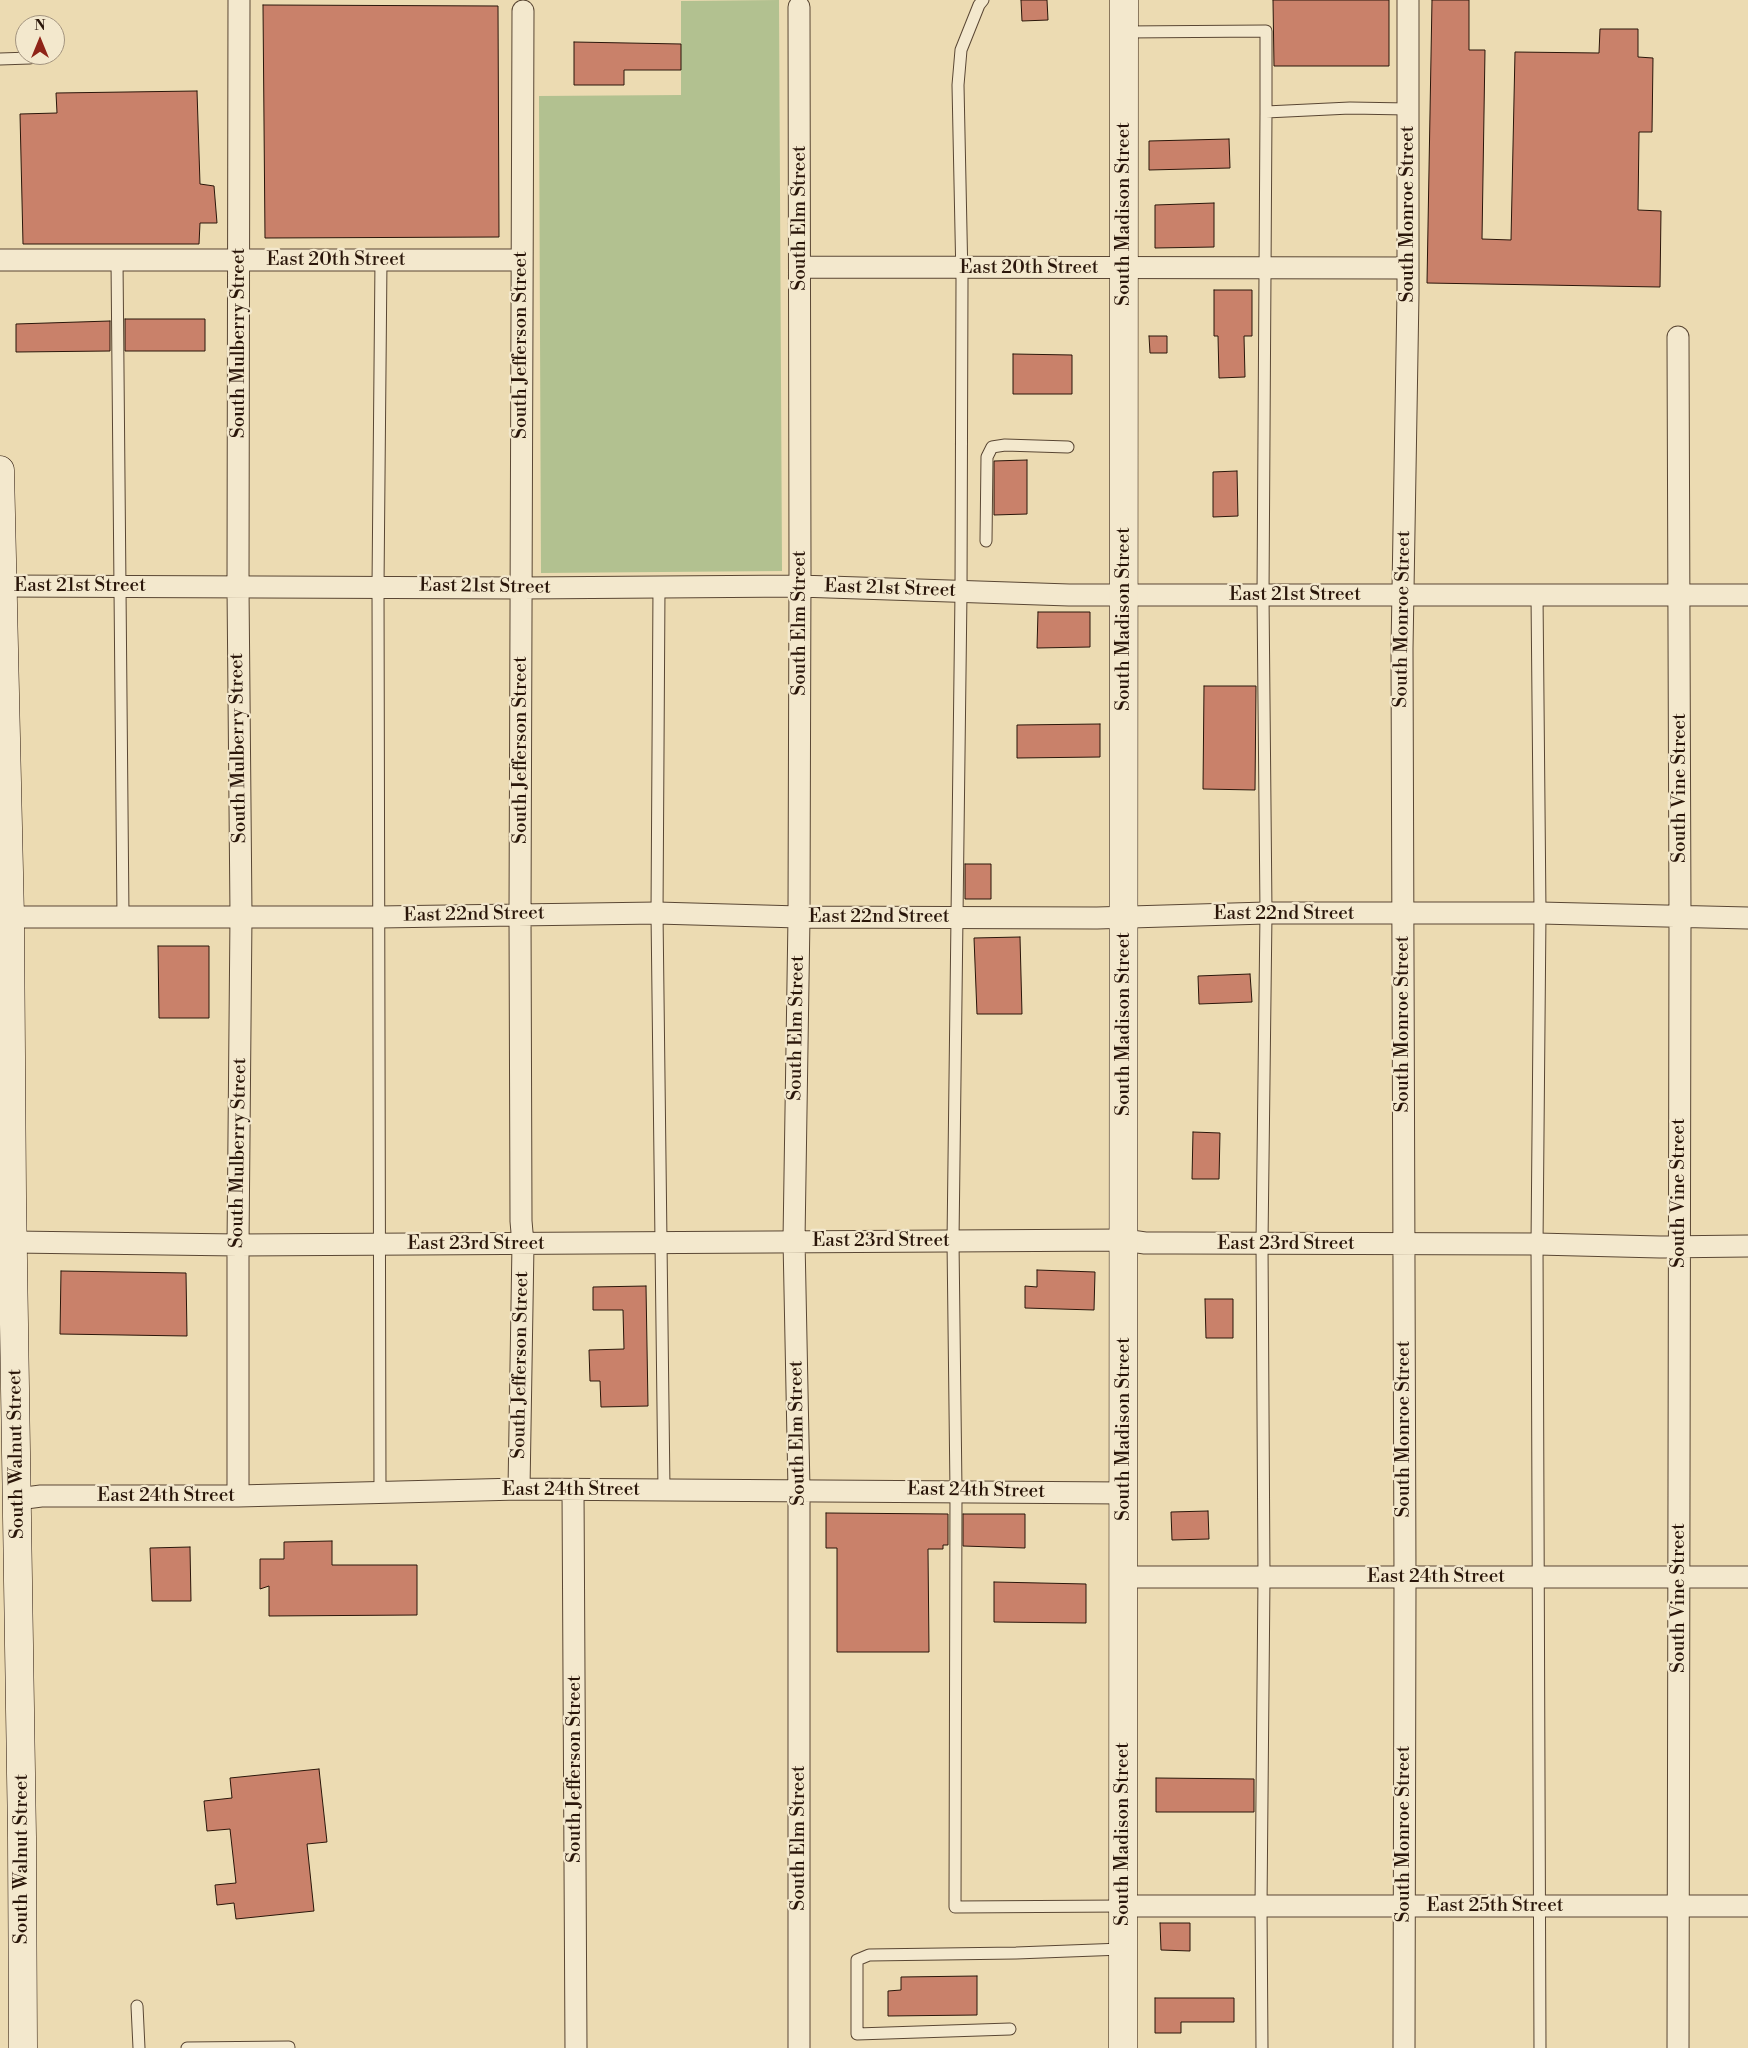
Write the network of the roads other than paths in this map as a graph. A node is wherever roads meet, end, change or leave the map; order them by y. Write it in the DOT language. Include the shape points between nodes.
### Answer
graph roads {
  1 [pos="239,0"];
  2 [pos="983,0"];
  3 [pos="1124,0"];
  4 [pos="1408,0"];
  5 [pos="799,7"];
  6 [pos="523,11"];
  7 [pos="1124,32"];
  8 [pos="15,58"];
  9 [pos="0,59"];
  10 [pos="1408,109"];
  11 [pos="1266,112"];
  12 [pos="0,260"];
  13 [pos="381,260"];
  14 [pos="521,260"];
  15 [pos="117,261"];
  16 [pos="239,261"];
  17 [pos="800,267"];
  18 [pos="962,268"];
  19 [pos="1125,268"];
  20 [pos="1408,268"];
  21 [pos="1265,269"];
  22 [pos="1678,338"];
  23 [pos="1068,446"];
  24 [pos="0,470"];
  25 [pos="986,541"];
  26 [pos="1,586"];
  27 [pos="120,586"];
  28 [pos="238,586"];
  29 [pos="378,586"];
  30 [pos="799,586"];
  31 [pos="522,588"];
  32 [pos="659,588"];
  33 [pos="961,592"];
  34 [pos="1123,595"];
  35 [pos="1263,595"];
  36 [pos="1403,595"];
  37 [pos="1537,595"];
  38 [pos="1748,595"];
  39 [pos="1680,596"];
  40 [pos="657,913"];
  41 [pos="1266,913"];
  42 [pos="1540,913"];
  43 [pos="520,914"];
  44 [pos="1402,914"];
  45 [pos="241,915"];
  46 [pos="5,917"];
  47 [pos="123,917"];
  48 [pos="378,917"];
  49 [pos="799,917"];
  50 [pos="957,917"];
  51 [pos="1125,917"];
  52 [pos="1680,918"];
  53 [pos="1748,918"];
  54 [pos="6,1196"];
  55 [pos="794,1240"];
  56 [pos="1124,1240"];
  57 [pos="14,1242"];
  58 [pos="660,1242"];
  59 [pos="953,1242"];
  60 [pos="1262,1243"];
  61 [pos="379,1244"];
  62 [pos="523,1244"];
  63 [pos="1403,1244"];
  64 [pos="1537,1244"];
  65 [pos="238,1245"];
  66 [pos="1748,1246"];
  67 [pos="1679,1247"];
  68 [pos="520,1489"];
  69 [pos="573,1490"];
  70 [pos="664,1490"];
  71 [pos="799,1490"];
  72 [pos="956,1491"];
  73 [pos="380,1492"];
  74 [pos="1124,1493"];
  75 [pos="238,1496"];
  76 [pos="18,1499"];
  77 [pos="1748,1576"];
  78 [pos="1124,1577"];
  79 [pos="1264,1577"];
  80 [pos="1405,1577"];
  81 [pos="1538,1577"];
  82 [pos="1679,1577"];
  83 [pos="1122,1906"];
  84 [pos="1261,1906"];
  85 [pos="1404,1906"];
  86 [pos="1538,1906"];
  87 [pos="1678,1906"];
  88 [pos="1748,1906"];
  89 [pos="1122,1949"];
  90 [pos="137,2006"];
  91 [pos="1010,2029"];
  92 [pos="289,2047"];
  93 [pos="23,2048"];
  94 [pos="138,2048"];
  95 [pos="186,2048"];
  96 [pos="576,2048"];
  97 [pos="799,2048"];
  98 [pos="1123,2048"];
  99 [pos="1262,2048"];
  100 [pos="1404,2048"];
  101 [pos="1540,2048"];
  102 [pos="1678,2048"];
  1 -- 16 [label="street, South Mulberry Street"];
  2 -- 18 [label="lane" via="962,50 958,85"];
  3 -- 7 [label="main road, South Madison Street"];
  4 -- 10 [label="street, South Monroe Street"];
  5 -- 17 [label="street, South Elm Street"];
  6 -- 14 [label="street, South Jefferson Street"];
  7 -- 11 [label="lane" via="1266,31"];
  7 -- 19 [label="main road, South Madison Street"];
  8 -- 9 [label="lane"];
  10 -- 11 [label="lane"];
  10 -- 20 [label="street, South Monroe Street"];
  11 -- 21 [label="lane"];
  12 -- 15 [label="street, East 20th Street"];
  13 -- 14 [label="street, East 20th Street"];
  13 -- 16 [label="street, East 20th Street"];
  13 -- 29 [label="lane"];
  14 -- 31 [label="street, South Jefferson Street"];
  15 -- 16 [label="street, East 20th Street"];
  15 -- 27 [label="lane"];
  16 -- 28 [label="street, South Mulberry Street"];
  17 -- 18 [label="street, East 20th Street"];
  17 -- 30 [label="street, South Elm Street"];
  18 -- 19 [label="street, East 20th Street"];
  18 -- 33 [label="lane"];
  19 -- 21 [label="street, East 20th Street"];
  19 -- 34 [label="main road, South Madison Street"];
  20 -- 21 [label="street, East 20th Street"];
  20 -- 36 [label="street, South Monroe Street"];
  21 -- 35 [label="lane"];
  22 -- 39 [label="street, South Vine Street"];
  23 -- 25 [label="lane" via="992,447 988,456"];
  24 -- 26 [label="main road, South Walnut Street"];
  26 -- 27 [label="street, East 21st Street"];
  26 -- 46 [label="main road, South Walnut Street"];
  27 -- 28 [label="street, East 21st Street"];
  27 -- 47 [label="lane"];
  28 -- 29 [label="street, East 21st Street"];
  28 -- 45 [label="street, South Mulberry Street"];
  29 -- 31 [label="street, East 21st Street"];
  29 -- 48 [label="lane"];
  30 -- 32 [label="street, East 21st Street"];
  30 -- 33 [label="street, East 21st Street"];
  30 -- 49 [label="street, South Elm Street"];
  31 -- 32 [label="street, East 21st Street"];
  31 -- 43 [label="street, South Jefferson Street"];
  32 -- 40 [label="lane"];
  33 -- 34 [label="street, East 21st Street"];
  33 -- 50 [label="lane"];
  34 -- 35 [label="street, East 21st Street"];
  34 -- 51 [label="main road, South Madison Street"];
  35 -- 36 [label="street, East 21st Street"];
  35 -- 41 [label="lane"];
  36 -- 37 [label="street, East 21st Street"];
  36 -- 44 [label="street, South Monroe Street"];
  37 -- 39 [label="street, East 21st Street"];
  37 -- 42 [label="lane"];
  38 -- 39 [label="street, East 21st Street"];
  39 -- 52 [label="street, South Vine Street"];
  40 -- 43 [label="street, East 22nd Street"];
  40 -- 49 [label="street, East 22nd Street"];
  40 -- 58 [label="lane"];
  41 -- 44 [label="street, East 22nd Street"];
  41 -- 51 [label="street, East 22nd Street"];
  41 -- 60 [label="lane"];
  42 -- 44 [label="street, East 22nd Street"];
  42 -- 52 [label="street, East 22nd Street"];
  42 -- 64 [label="lane"];
  43 -- 48 [label="street, East 22nd Street"];
  43 -- 62 [label="street, South Jefferson Street"];
  44 -- 63 [label="street, South Monroe Street"];
  45 -- 47 [label="street, East 22nd Street"];
  45 -- 48 [label="street, East 22nd Street"];
  45 -- 65 [label="street, South Mulberry Street"];
  46 -- 47 [label="street, East 22nd Street"];
  46 -- 54 [label="main road, South Walnut Street"];
  48 -- 61 [label="lane"];
  49 -- 50 [label="street, East 22nd Street"];
  49 -- 55 [label="street, South Elm Street"];
  50 -- 51 [label="street, East 22nd Street"];
  50 -- 59 [label="lane"];
  51 -- 56 [label="main road, South Madison Street"];
  52 -- 53 [label="street, East 22nd Street"];
  52 -- 67 [label="street, South Vine Street"];
  54 -- 57 [label="main road, South Walnut Street"];
  55 -- 58 [label="street, East 23rd Street"];
  55 -- 59 [label="street, East 23rd Street"];
  55 -- 71 [label="street, South Elm Street"];
  56 -- 59 [label="street, East 23rd Street"];
  56 -- 60 [label="street, East 23rd Street" via="1145,1243"];
  56 -- 74 [label="main road, South Madison Street"];
  57 -- 65 [label="street, East 23rd Street"];
  57 -- 76 [label="main road, South Walnut Street"];
  58 -- 62 [label="street, East 23rd Street"];
  58 -- 70 [label="lane"];
  59 -- 72 [label="lane"];
  60 -- 63 [label="street, East 23rd Street"];
  60 -- 79 [label="lane"];
  61 -- 62 [label="street, East 23rd Street"];
  61 -- 65 [label="street, East 23rd Street"];
  61 -- 73 [label="lane"];
  62 -- 68 [label="street, South Jefferson Street"];
  63 -- 64 [label="street, East 23rd Street"];
  63 -- 80 [label="street, South Monroe Street"];
  64 -- 67 [label="street, East 23rd Street"];
  64 -- 81 [label="lane"];
  65 -- 75 [label="street, South Mulberry Street"];
  66 -- 67 [label="street, East 23rd Street"];
  67 -- 82 [label="street, South Vine Street"];
  68 -- 69 [label="street, East 24th Street"];
  68 -- 73 [label="street, East 24th Street"];
  69 -- 70 [label="street, East 24th Street"];
  69 -- 96 [label="street, South Jefferson Street"];
  70 -- 71 [label="street, East 24th Street"];
  71 -- 72 [label="street, East 24th Street"];
  71 -- 97 [label="street, South Elm Street"];
  72 -- 74 [label="street, East 24th Street"];
  72 -- 83 [label="lane" via="955,1907"];
  73 -- 75 [label="street, East 24th Street"];
  74 -- 78 [label="main road, South Madison Street"];
  75 -- 76 [label="street, East 24th Street" via="41,1496"];
  76 -- 93 [label="main road, South Walnut Street"];
  77 -- 82 [label="street, East 24th Street"];
  78 -- 79 [label="street, East 24th Street"];
  78 -- 83 [label="main road, South Madison Street"];
  79 -- 80 [label="street, East 24th Street"];
  79 -- 84 [label="lane"];
  80 -- 81 [label="street, East 24th Street"];
  80 -- 85 [label="street, South Monroe Street"];
  81 -- 82 [label="street, East 24th Street"];
  81 -- 86 [label="lane"];
  82 -- 87 [label="street, South Vine Street"];
  83 -- 84 [label="street, East 25th Street"];
  83 -- 89 [label="main road, South Madison Street"];
  84 -- 85 [label="street, East 25th Street"];
  84 -- 99 [label="lane"];
  85 -- 86 [label="street, East 25th Street"];
  85 -- 100 [label="street, South Monroe Street"];
  86 -- 87 [label="street, East 25th Street"];
  86 -- 101 [label="lane"];
  87 -- 88 [label="street, East 25th Street"];
  87 -- 102 [label="street, South Vine Street"];
  89 -- 91 [label="lane" via="869,1955 857,1960 857,2034"];
  89 -- 98 [label="main road, South Madison Street"];
  90 -- 94 [label="lane"];
  92 -- 95 [label="lane"];
}
